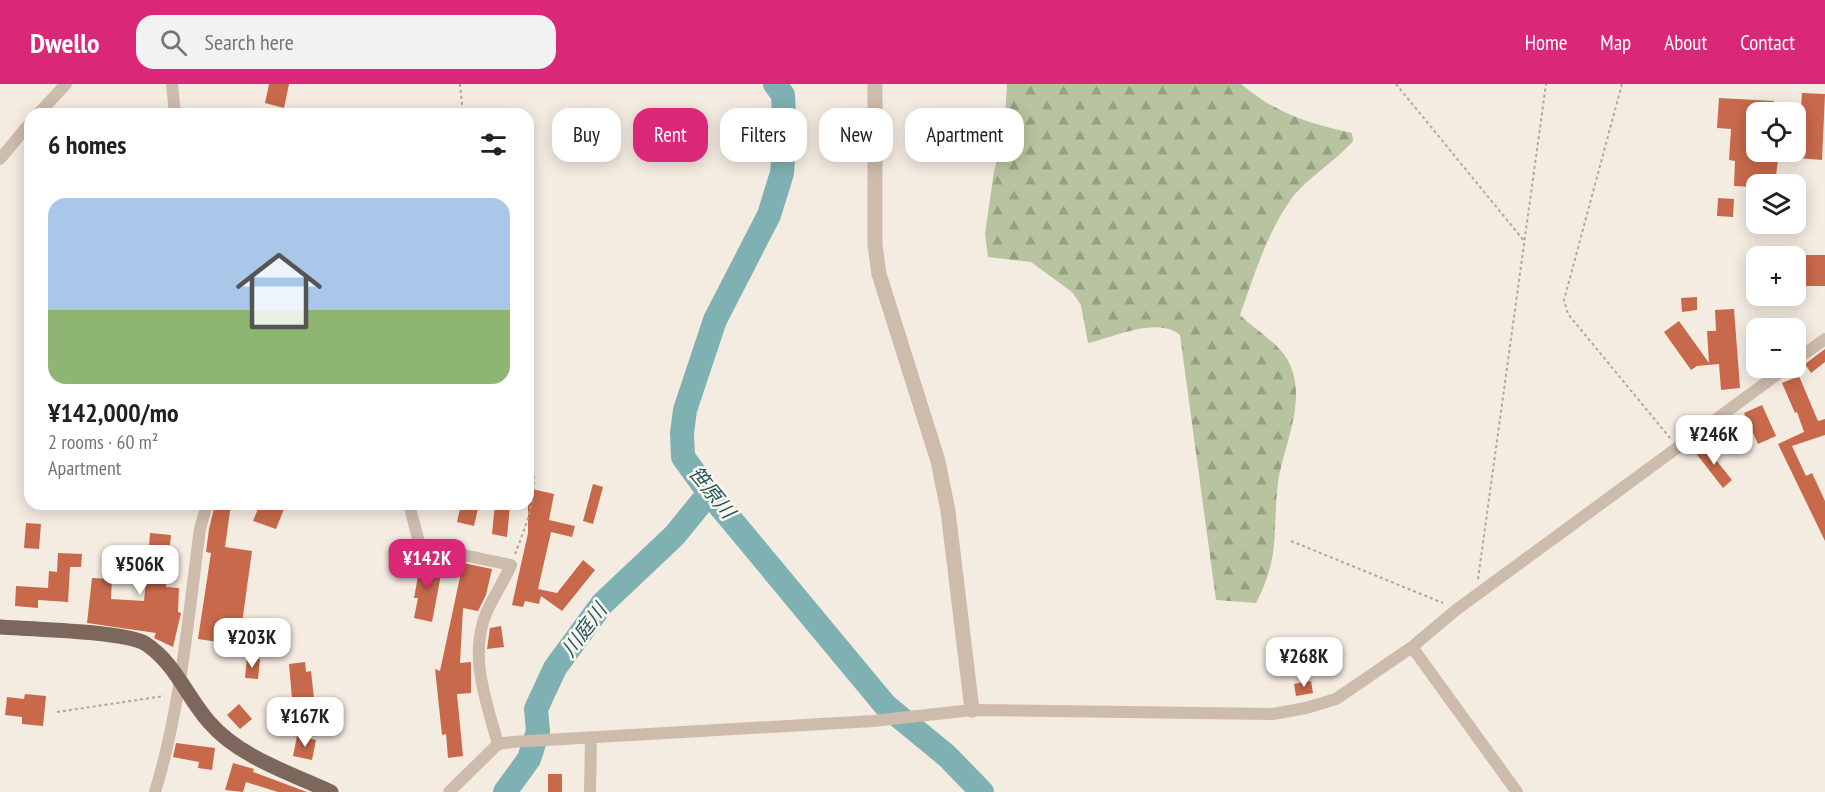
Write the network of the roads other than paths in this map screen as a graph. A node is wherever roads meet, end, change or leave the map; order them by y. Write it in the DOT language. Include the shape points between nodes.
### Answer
graph roads {
  1 [pos="66,84"];
  2 [pos="172,84"];
  3 [pos="875,84"];
  4 [pos="44,108"];
  5 [pos="174,108"];
  6 [pos="24,130"];
  7 [pos="0,159"];
  8 [pos="1825,339"];
  9 [pos="1806,353"];
  10 [pos="1772,378"];
  11 [pos="205,510"];
  12 [pos="411,510"];
  13 [pos="0,627"];
  14 [pos="1412,647"];
  15 [pos="179,686"];
  16 [pos="972,710"];
  17 [pos="591,739"];
  18 [pos="498,744"];
  19 [pos="155,792"];
  20 [pos="332,792"];
  21 [pos="449,792"];
  22 [pos="590,792"];
  23 [pos="1517,792"];
  1 -- 4 [label="street"];
  2 -- 5 [label="street"];
  3 -- 16 [label="street" via="879,274 938,461 948,511"];
  6 -- 7 [label="street"];
  8 -- 9 [label="street"];
  10 -- 14 [label="street" via="1456,610"];
  11 -- 15 [label="street"];
  12 -- 18 [label="street" via="420,546 511,565 487,611 479,647 478,667"];
  13 -- 15 [label="main road" via="106,635 144,643 164,659"];
  14 -- 16 [label="street" via="1336,699 1273,714"];
  14 -- 23 [label="street"];
  15 -- 19 [label="street"];
  15 -- 20 [label="main road" via="233,746"];
  16 -- 17 [label="street" via="873,721"];
  17 -- 18 [label="street"];
  17 -- 22 [label="street"];
  18 -- 21 [label="street"];
}
